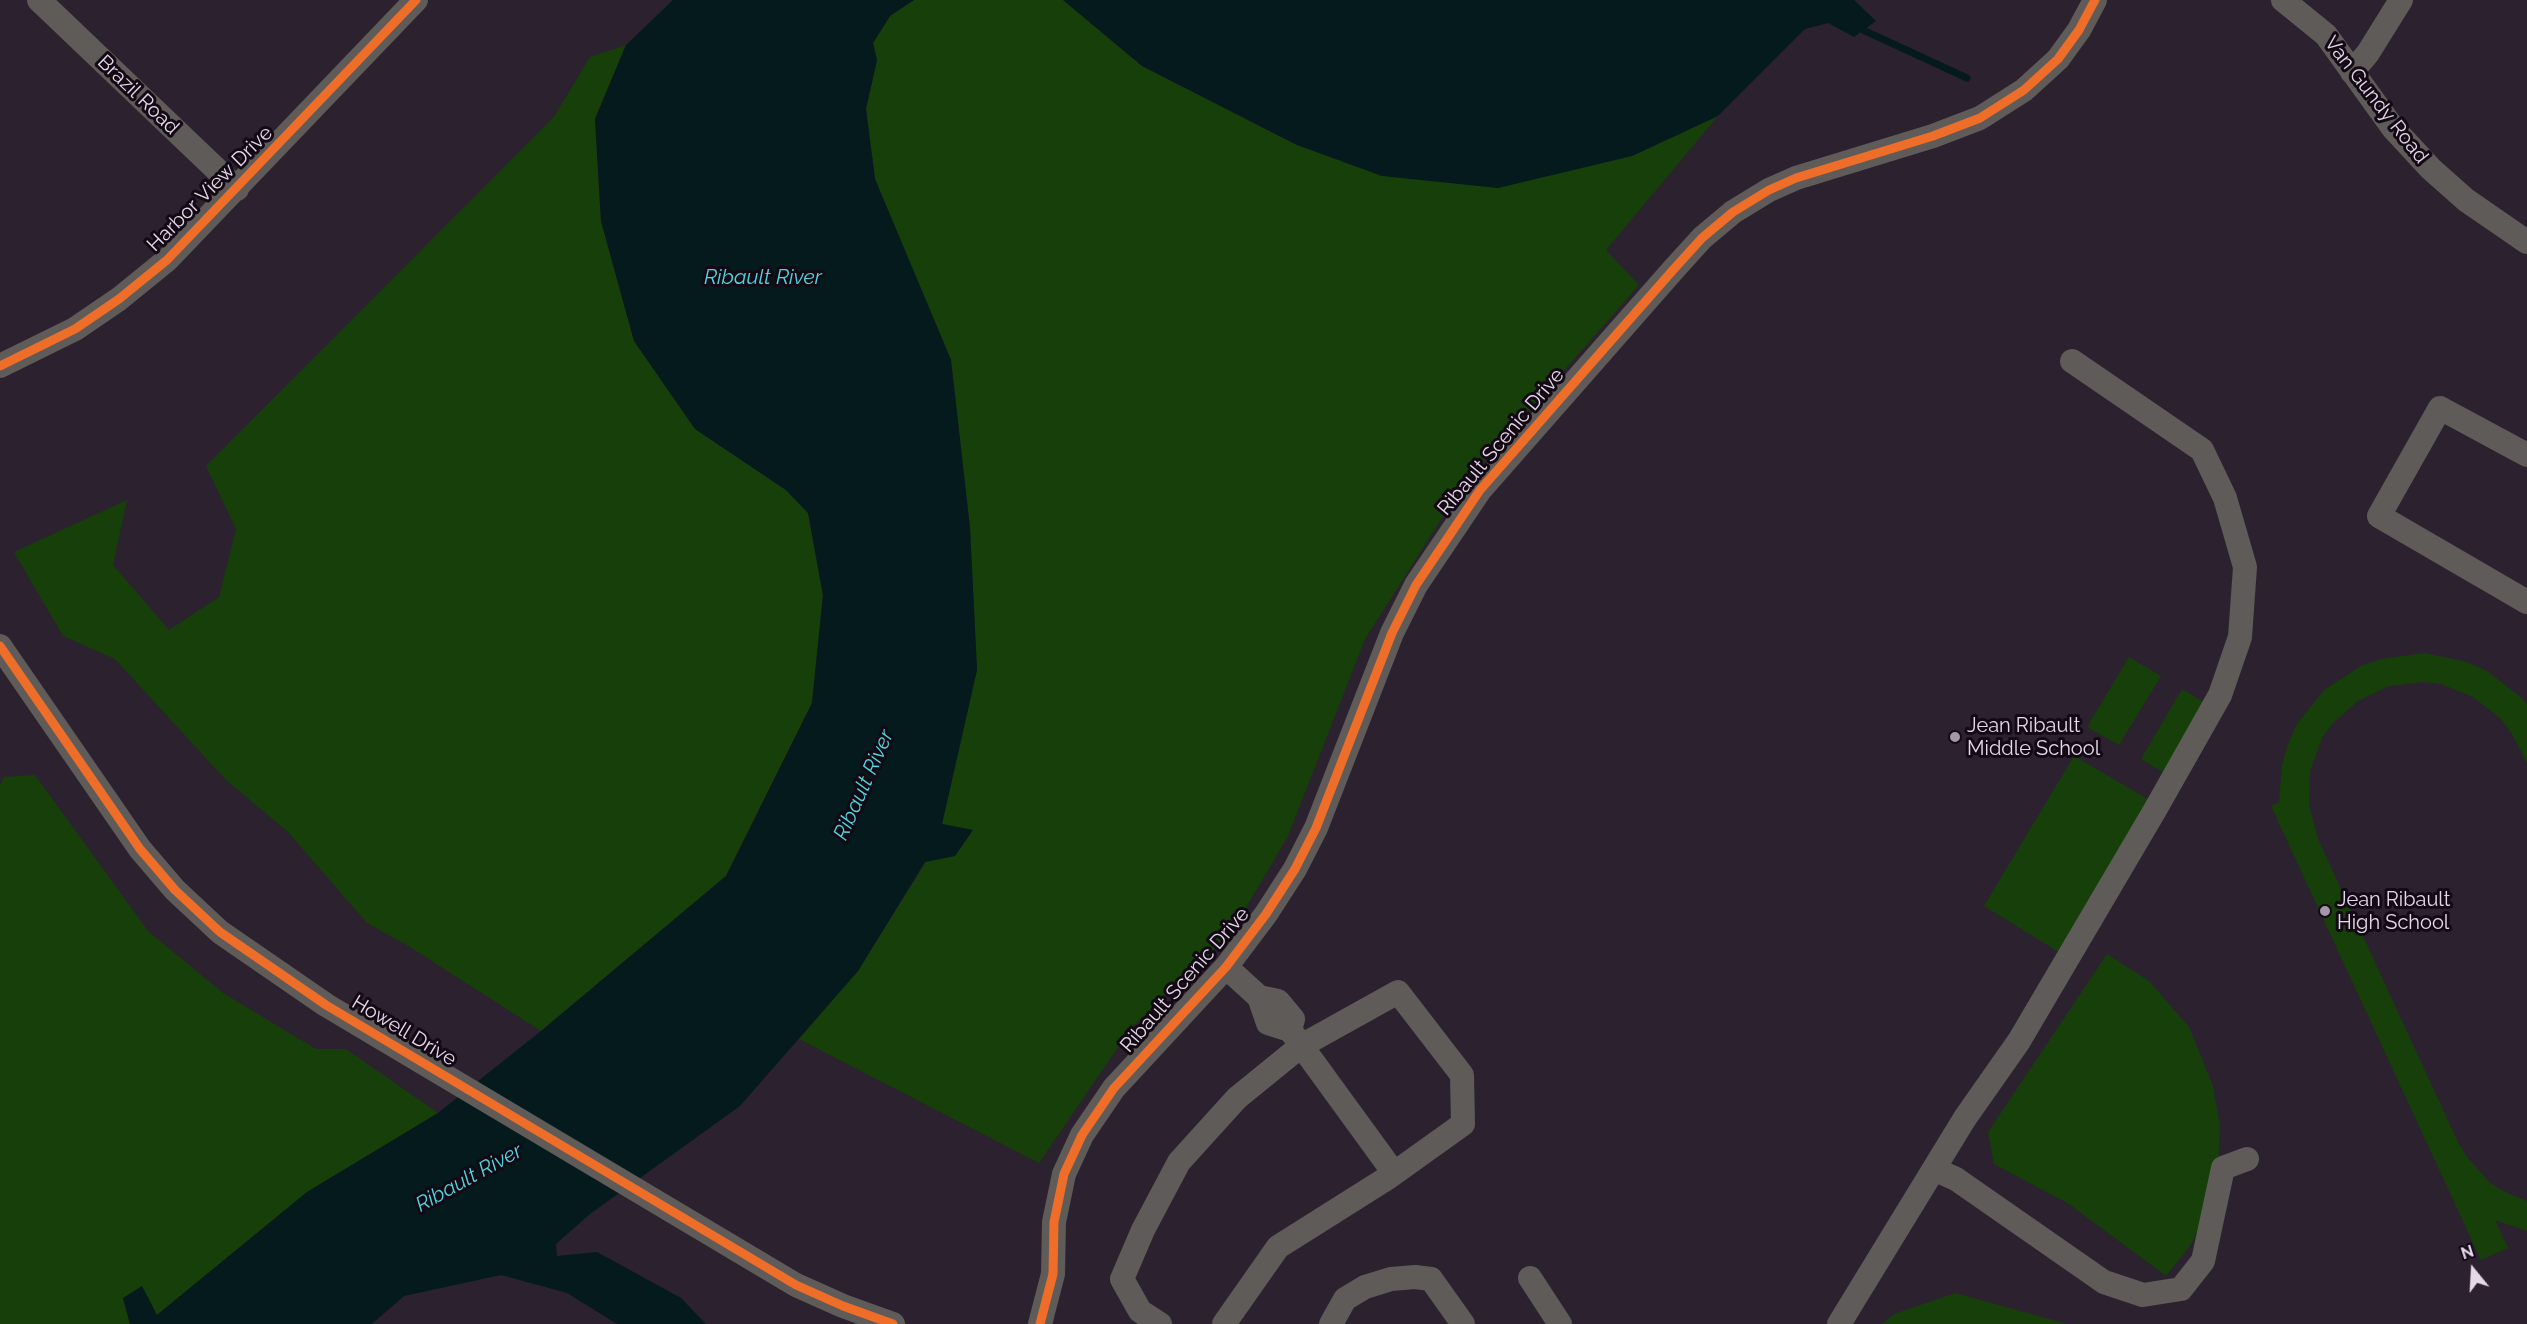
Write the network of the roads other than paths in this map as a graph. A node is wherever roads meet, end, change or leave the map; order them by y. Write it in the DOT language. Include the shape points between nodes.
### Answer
graph roads {
  1 [pos="39,0"];
  2 [pos="416,0"];
  3 [pos="2095,0"];
  4 [pos="2283,0"];
  5 [pos="2401,0"];
  6 [pos="2352,72"];
  7 [pos="237,189"];
  8 [pos="2527,242"];
  9 [pos="2072,361"];
  10 [pos="0,366"];
  11 [pos="2527,455"];
  12 [pos="2527,602"];
  13 [pos="0,646"];
  14 [pos="1226,967"];
  15 [pos="1296,1038"];
  16 [pos="2247,1159"];
  17 [pos="1934,1169"];
  18 [pos="1394,1173"];
  19 [pos="1530,1278"];
  20 [pos="893,1324"];
  21 [pos="1040,1324"];
  22 [pos="1160,1324"];
  23 [pos="1224,1324"];
  24 [pos="1331,1324"];
  25 [pos="1463,1324"];
  26 [pos="1560,1324"];
  27 [pos="1839,1324"];
  1 -- 7 [label="street, Brazil Road"];
  2 -- 7 [label="street, Harbor View Drive"];
  3 -- 14 [label="street, Ribault Scenic Drive" via="2058,58 2015,95 1980,118 1769,190 1733,212 1672,270 1480,490 1445,539 1392,633 1316,828 1266,914"];
  4 -- 6 [label="street, Van Gundy Road" via="2326,35"];
  5 -- 6 [label="street"];
  6 -- 8 [label="street, Van Gundy Road" via="2393,128 2430,169 2466,200"];
  7 -- 10 [label="street, Harbor View Drive" via="168,260 119,298 75,328"];
  9 -- 17 [label="street" via="2202,450 2225,498 2245,567 2240,637 2220,695 2155,810 2019,1041"];
  11 -- 12 [label="street" via="2440,408 2379,516"];
  13 -- 20 [label="street, Howell Drive" via="140,849 175,890 220,932 326,1005 796,1285"];
  14 -- 15 [label="street" via="1259,997 1268,1023"];
  14 -- 21 [label="street, Ribault Scenic Drive" via="1114,1088 1082,1135 1064,1174 1054,1222 1053,1274"];
  15 -- 18 [label="street"];
  15 -- 18 [label="street" via="1398,992 1462,1075 1463,1124"];
  15 -- 22 [label="street" via="1179,1162 1143,1230 1122,1279 1140,1311"];
  16 -- 17 [label="street" via="2223,1168 2203,1261 2181,1289 2143,1295 2104,1282 1956,1179"];
  17 -- 27 [label="street"];
  18 -- 23 [label="street" via="1278,1247"];
  19 -- 26 [label="street"];
  24 -- 25 [label="street" via="1346,1299 1365,1287 1415,1277 1431,1280"];
}
